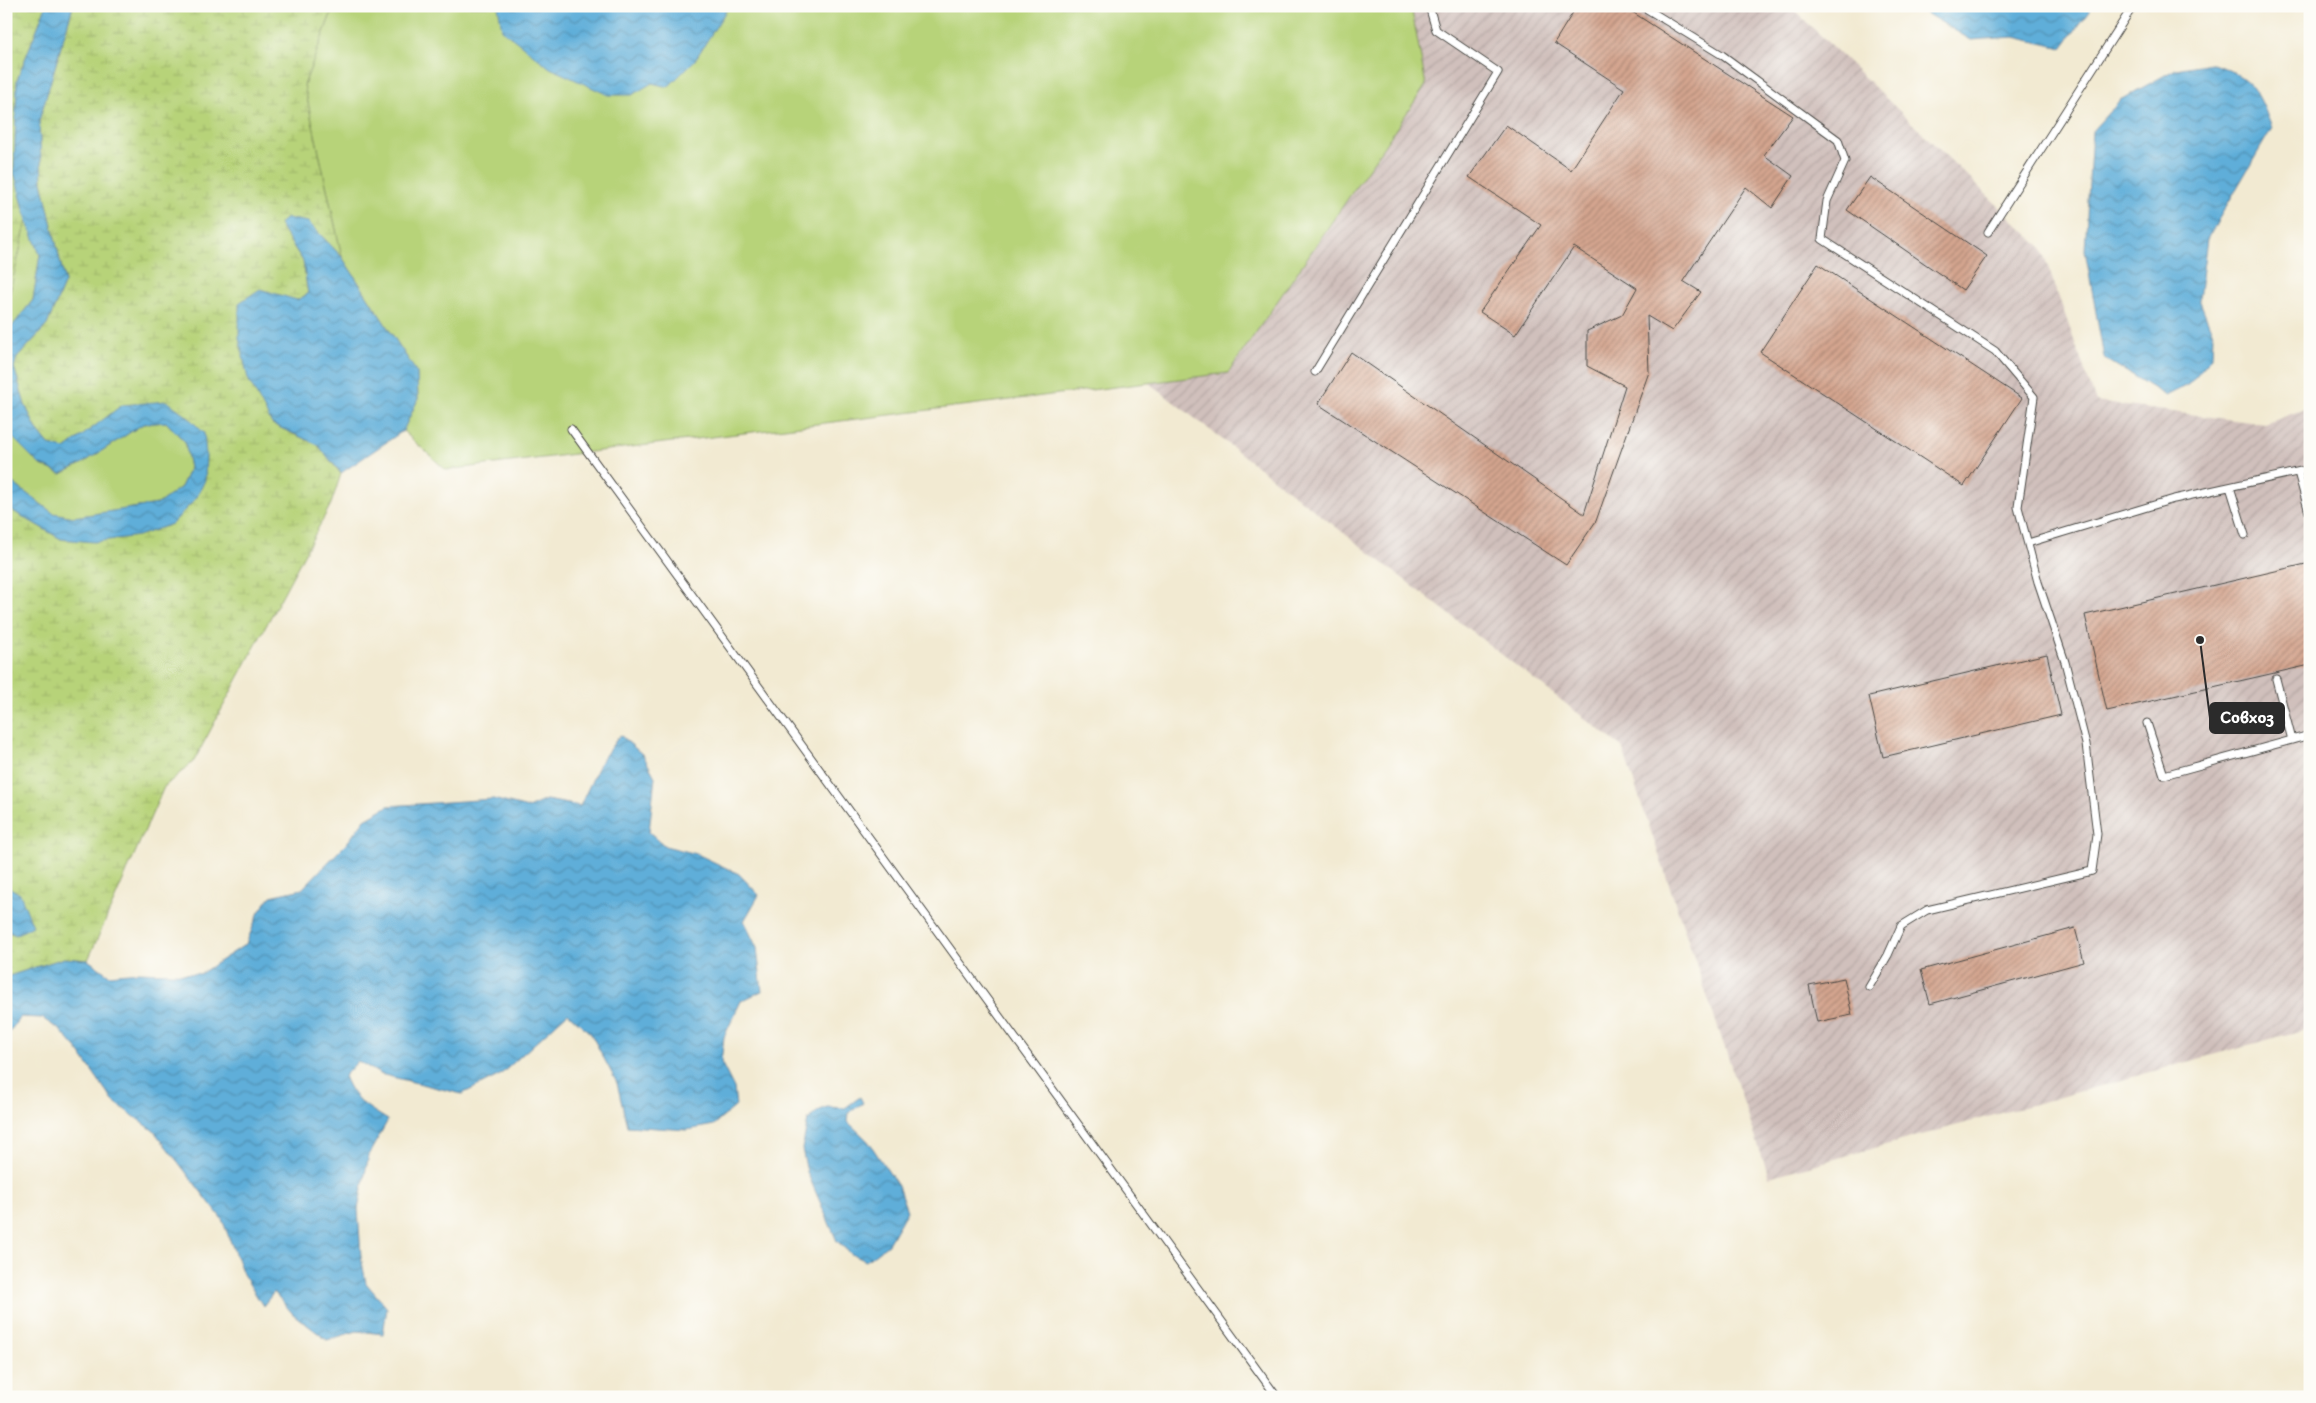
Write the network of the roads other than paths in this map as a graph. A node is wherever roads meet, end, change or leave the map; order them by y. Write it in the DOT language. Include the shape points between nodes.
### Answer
graph roads {
  1 [pos="1429,6"];
  2 [pos="1642,6"];
  3 [pos="2133,6"];
  4 [pos="1988,232"];
  5 [pos="1315,372"];
  6 [pos="571,429"];
  7 [pos="2310,469"];
  8 [pos="2298,472"];
  9 [pos="2230,487"];
  10 [pos="2310,516"];
  11 [pos="2246,535"];
  12 [pos="2028,543"];
  13 [pos="2276,679"];
  14 [pos="2147,723"];
  15 [pos="2310,735"];
  16 [pos="2292,740"];
  17 [pos="1869,987"];
  18 [pos="1277,1397"];
  1 -- 5 [label="lane" via="1436,30 1498,72"];
  2 -- 12 [label="lane" via="1722,55 1838,140 1845,161 1827,201 1822,239 1995,351 2034,397 2018,507"];
  3 -- 4 [label="lane"];
  6 -- 18 [label="lane"];
  7 -- 8 [label="lane"];
  8 -- 9 [label="lane"];
  8 -- 10 [label="lane"];
  9 -- 11 [label="lane"];
  9 -- 12 [label="lane" via="2174,499"];
  12 -- 17 [label="lane" via="2065,662 2086,744 2097,834 2092,871 1927,910 1901,926"];
  13 -- 16 [label="lane"];
  14 -- 16 [label="lane" via="2164,775"];
  15 -- 16 [label="lane"];
}
